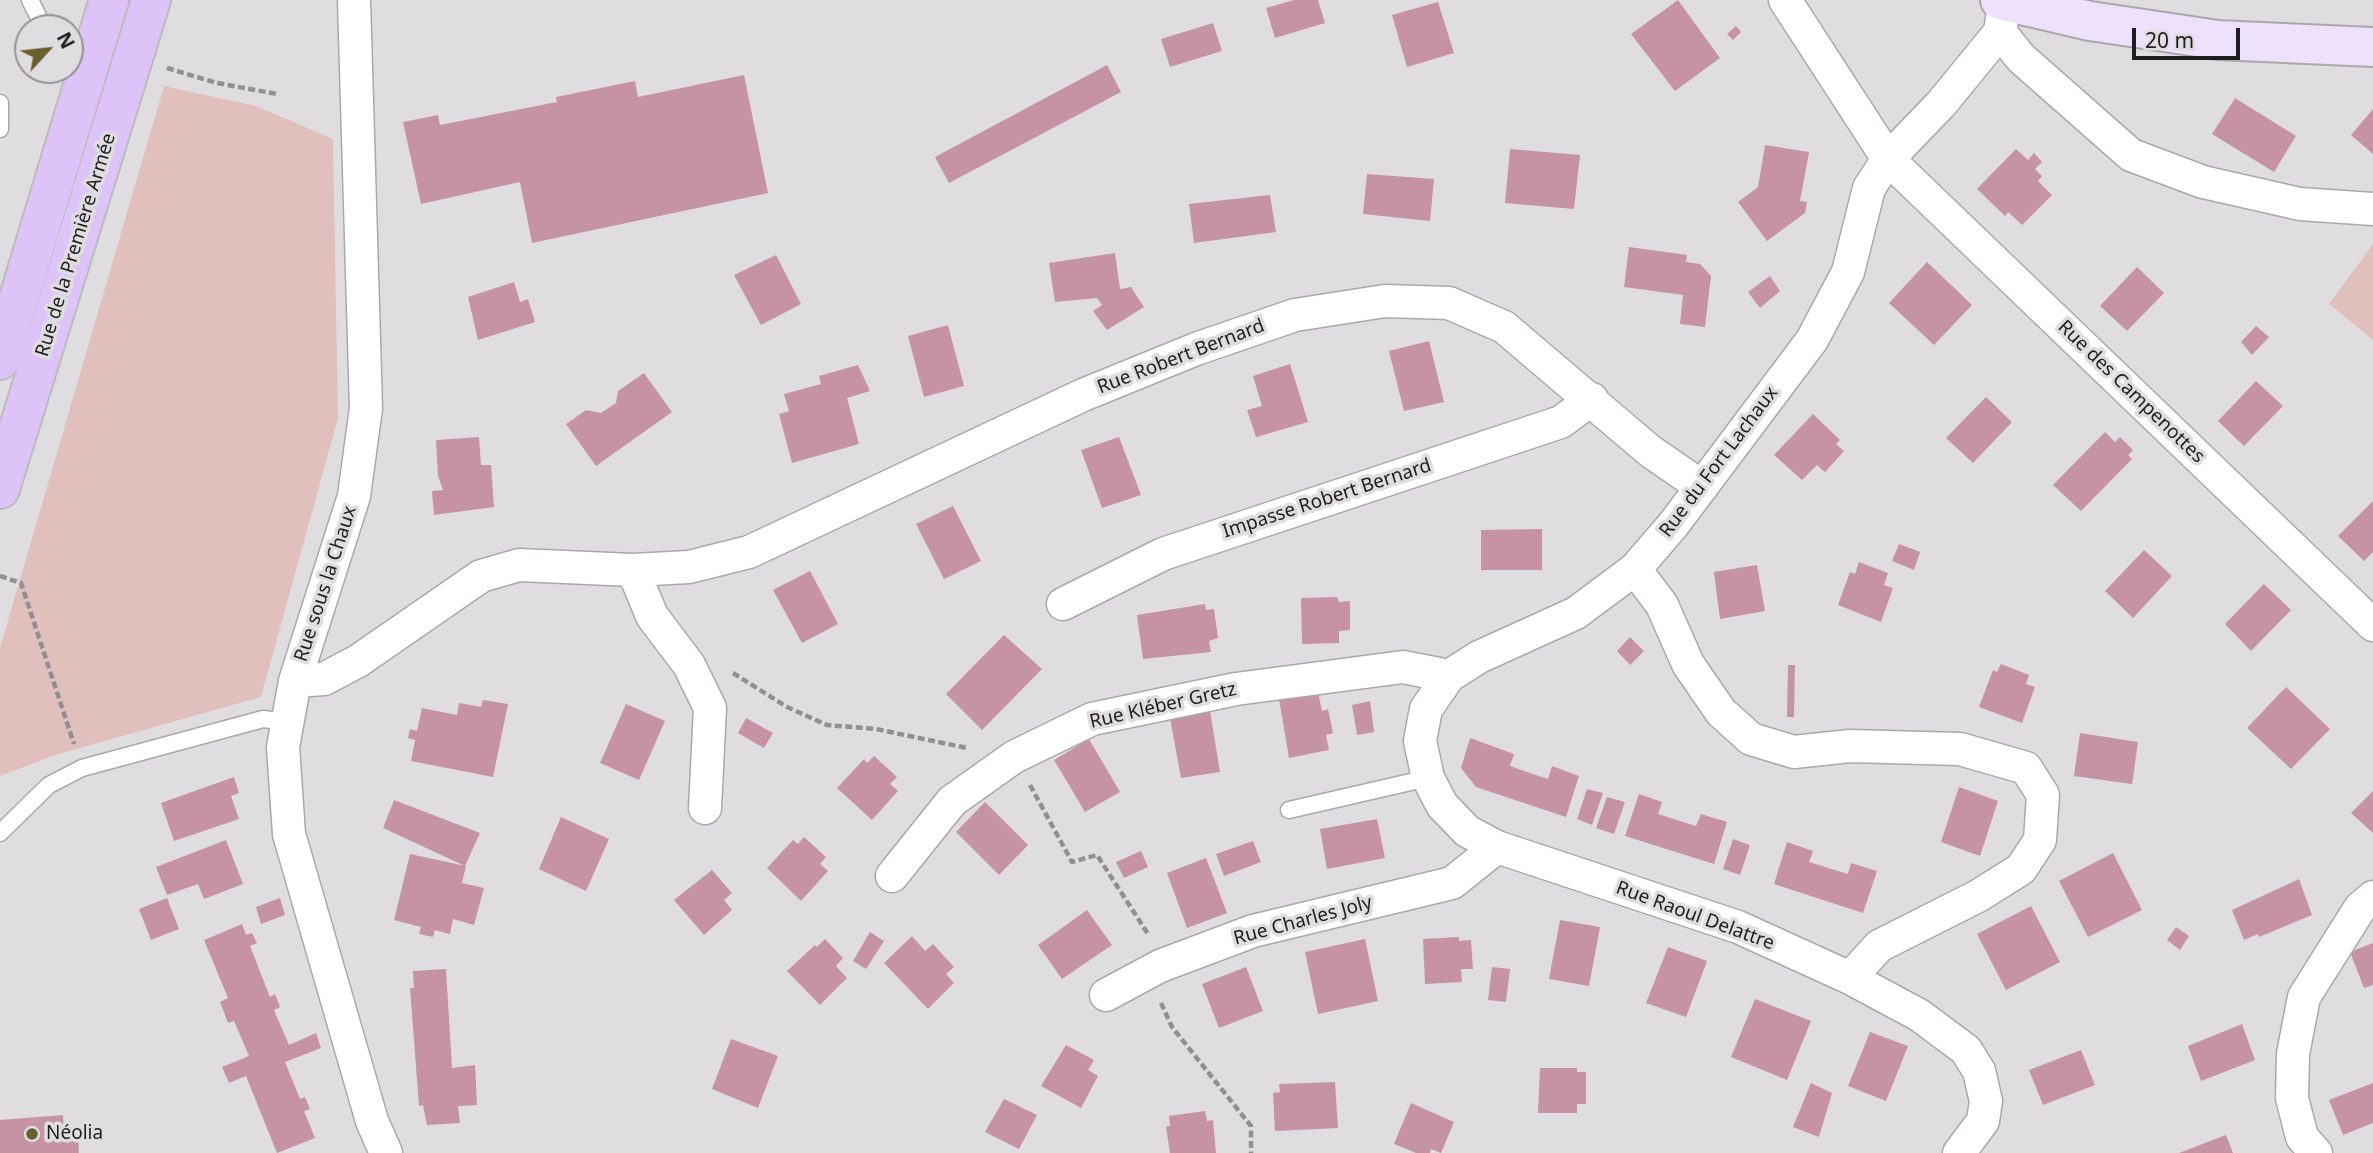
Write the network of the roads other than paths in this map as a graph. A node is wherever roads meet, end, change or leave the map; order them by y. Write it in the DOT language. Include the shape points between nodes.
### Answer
graph roads {
  1 [pos="109,0"];
  2 [pos="152,0"];
  3 [pos="354,0"];
  4 [pos="1796,5"];
  5 [pos="2002,11"];
  6 [pos="2373,47"];
  7 [pos="0,103"];
  8 [pos="0,129"];
  9 [pos="1888,159"];
  10 [pos="2373,209"];
  11 [pos="0,360"];
  12 [pos="1592,399"];
  13 [pos="1702,488"];
  14 [pos="0,489"];
  15 [pos="1635,569"];
  16 [pos="633,570"];
  17 [pos="1063,604"];
  18 [pos="2373,625"];
  19 [pos="1449,676"];
  20 [pos="295,681"];
  21 [pos="288,722"];
  22 [pos="1428,778"];
  23 [pos="705,808"];
  24 [pos="1289,810"];
  25 [pos="0,833"];
  26 [pos="1497,847"];
  27 [pos="891,876"];
  28 [pos="2373,897"];
  29 [pos="1850,978"];
  30 [pos="1106,995"];
  31 [pos="386,1153"];
  32 [pos="1959,1153"];
  33 [pos="2316,1153"];
  1 -- 11 [label="main road, Rue de la Première Armée" via="71,94"];
  2 -- 14 [label="main road, Rue de la Première Armée"];
  3 -- 20 [label="street, Rue sous la Chaux" via="366,408 354,496"];
  4 -- 9 [label="street"];
  5 -- 6 [label="street" via="2218,40"];
  5 -- 9 [label="street, Rue du Fort Lachaux" via="1941,104"];
  5 -- 10 [label="street" via="2021,58 2131,155 2203,182 2300,204"];
  7 -- 8 [label="lane"];
  9 -- 13 [label="street, Rue du Fort Lachaux" via="1869,188 1848,272 1812,341"];
  9 -- 18 [label="street, Rue des Campenottes"];
  12 -- 13 [label="street, Rue Robert Bernard" via="1650,451"];
  12 -- 16 [label="street, Rue Robert Bernard" via="1504,327 1449,303 1385,301 1295,315 1083,395 749,552 689,567"];
  12 -- 17 [label="street, Impasse Robert Bernard" via="1562,422 1163,554"];
  13 -- 15 [label="street, Rue du Fort Lachaux"];
  15 -- 19 [label="street, Rue du Fort Lachaux" via="1576,613 1479,657"];
  15 -- 29 [label="street" via="1662,605 1688,664 1714,702 1751,738 1794,752 1850,746 1960,749 2026,768 2043,795 2040,840 2021,869 1879,946"];
  16 -- 20 [label="street, Rue Robert Bernard" via="519,565 481,576 358,660 324,678"];
  16 -- 23 [label="street" via="652,616 689,665 710,708"];
  19 -- 22 [label="street, Rue Raoul Delattre" via="1426,709 1420,741"];
  19 -- 27 [label="street, Rue Kléber Gretz" via="1403,667 1236,688 1092,719 1009,760 952,801"];
  20 -- 21 [label="street, Rue sous la Chaux"];
  21 -- 25 [label="lane" via="263,719 82,768 49,785"];
  21 -- 31 [label="street, Rue sous la Chaux" via="283,747 289,834 372,1121"];
  22 -- 24 [label="lane"];
  22 -- 26 [label="street, Rue Raoul Delattre" via="1442,805 1466,831"];
  26 -- 29 [label="street, Rue Raoul Delattre" via="1738,927"];
  26 -- 30 [label="street, Rue Charles Joly" via="1452,883 1252,931 1158,967"];
  28 -- 33 [label="street" via="2360,908 2304,997 2293,1054 2292,1098 2302,1137"];
  29 -- 32 [label="street, Rue Raoul Delattre" via="1919,1015 1966,1050 1979,1071 1986,1101 1983,1121"];
}
